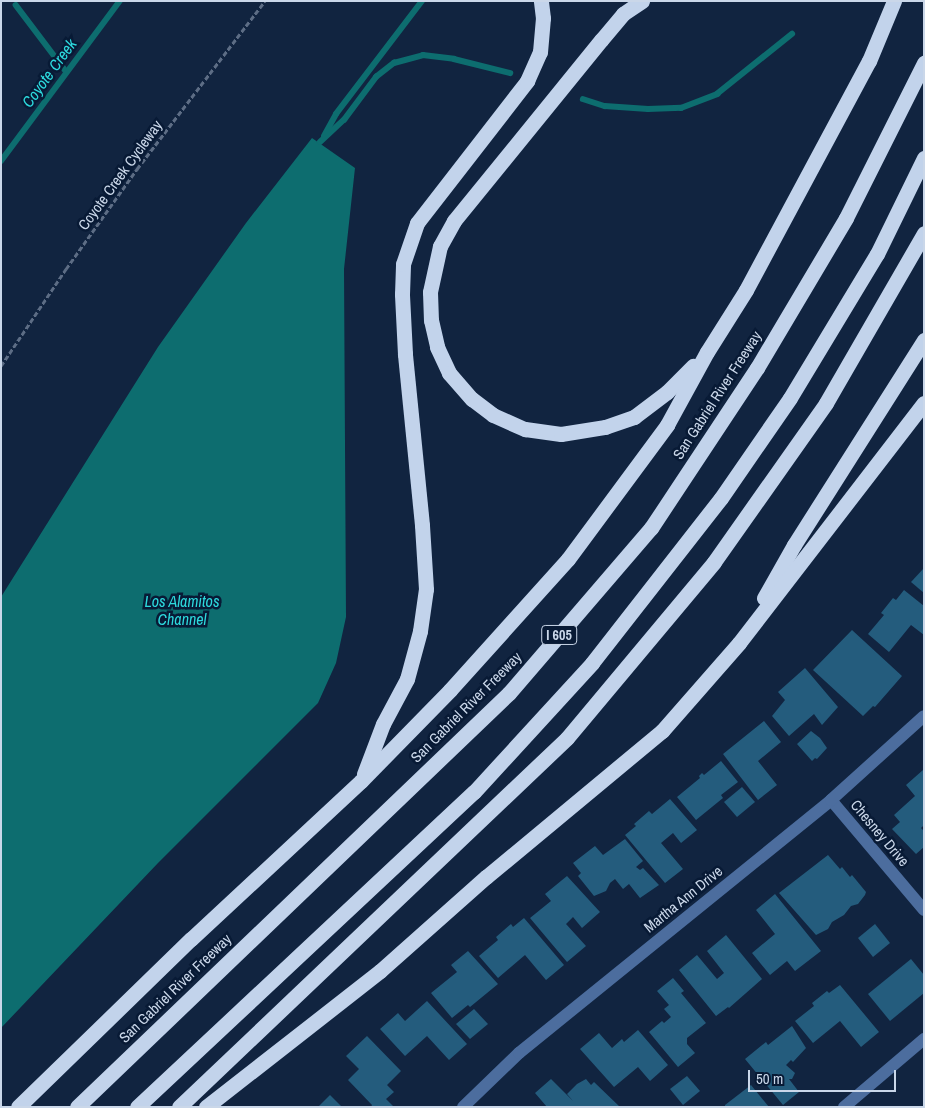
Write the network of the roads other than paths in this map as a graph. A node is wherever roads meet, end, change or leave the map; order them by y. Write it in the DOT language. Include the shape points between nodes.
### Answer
graph roads {
  1 [pos="542,1"];
  2 [pos="642,1"];
  3 [pos="894,1"];
  4 [pos="923,65"];
  5 [pos="924,158"];
  6 [pos="924,233"];
  7 [pos="924,340"];
  8 [pos="707,352"];
  9 [pos="924,402"];
  10 [pos="739,643"];
  11 [pos="924,716"];
  12 [pos="361,781"];
  13 [pos="831,800"];
  14 [pos="924,910"];
  15 [pos="924,1039"];
  16 [pos="18,1107"];
  17 [pos="77,1107"];
  18 [pos="137,1107"];
  19 [pos="179,1107"];
  20 [pos="206,1107"];
  21 [pos="463,1107"];
  22 [pos="844,1107"];
  1 -- 12 [label="highway" via="540,52 527,81 417,223 403,264 405,354 426,589 420,631 406,679"];
  2 -- 8 [label="highway" via="623,14 454,221 440,246 436,262 430,292 431,320 437,347 449,373 472,398 493,415 525,429 561,434 605,427 634,417 667,392"];
  3 -- 8 [label="highway" via="869,60 746,290"];
  4 -- 17 [label="highway, San Gabriel River Freeway / I 605" via="846,218 757,368 651,528 509,693"];
  5 -- 18 [label="highway, I 605" via="877,254 790,398 721,498 592,663 474,792"];
  6 -- 19 [label="highway" via="826,404 720,554 567,738"];
  7 -- 10 [label="highway" via="794,545"];
  8 -- 12 [label="highway" via="667,425 568,559 450,690"];
  9 -- 10 [label="highway"];
  10 -- 20 [label="highway" via="662,731 486,877 380,971"];
  11 -- 13 [label="street, Martha Ann Drive"];
  12 -- 16 [label="highway" via="191,939"];
  13 -- 14 [label="street, Chesney Drive"];
  13 -- 21 [label="street, Martha Ann Drive" via="519,1053"];
  15 -- 22 [label="street"];
}
